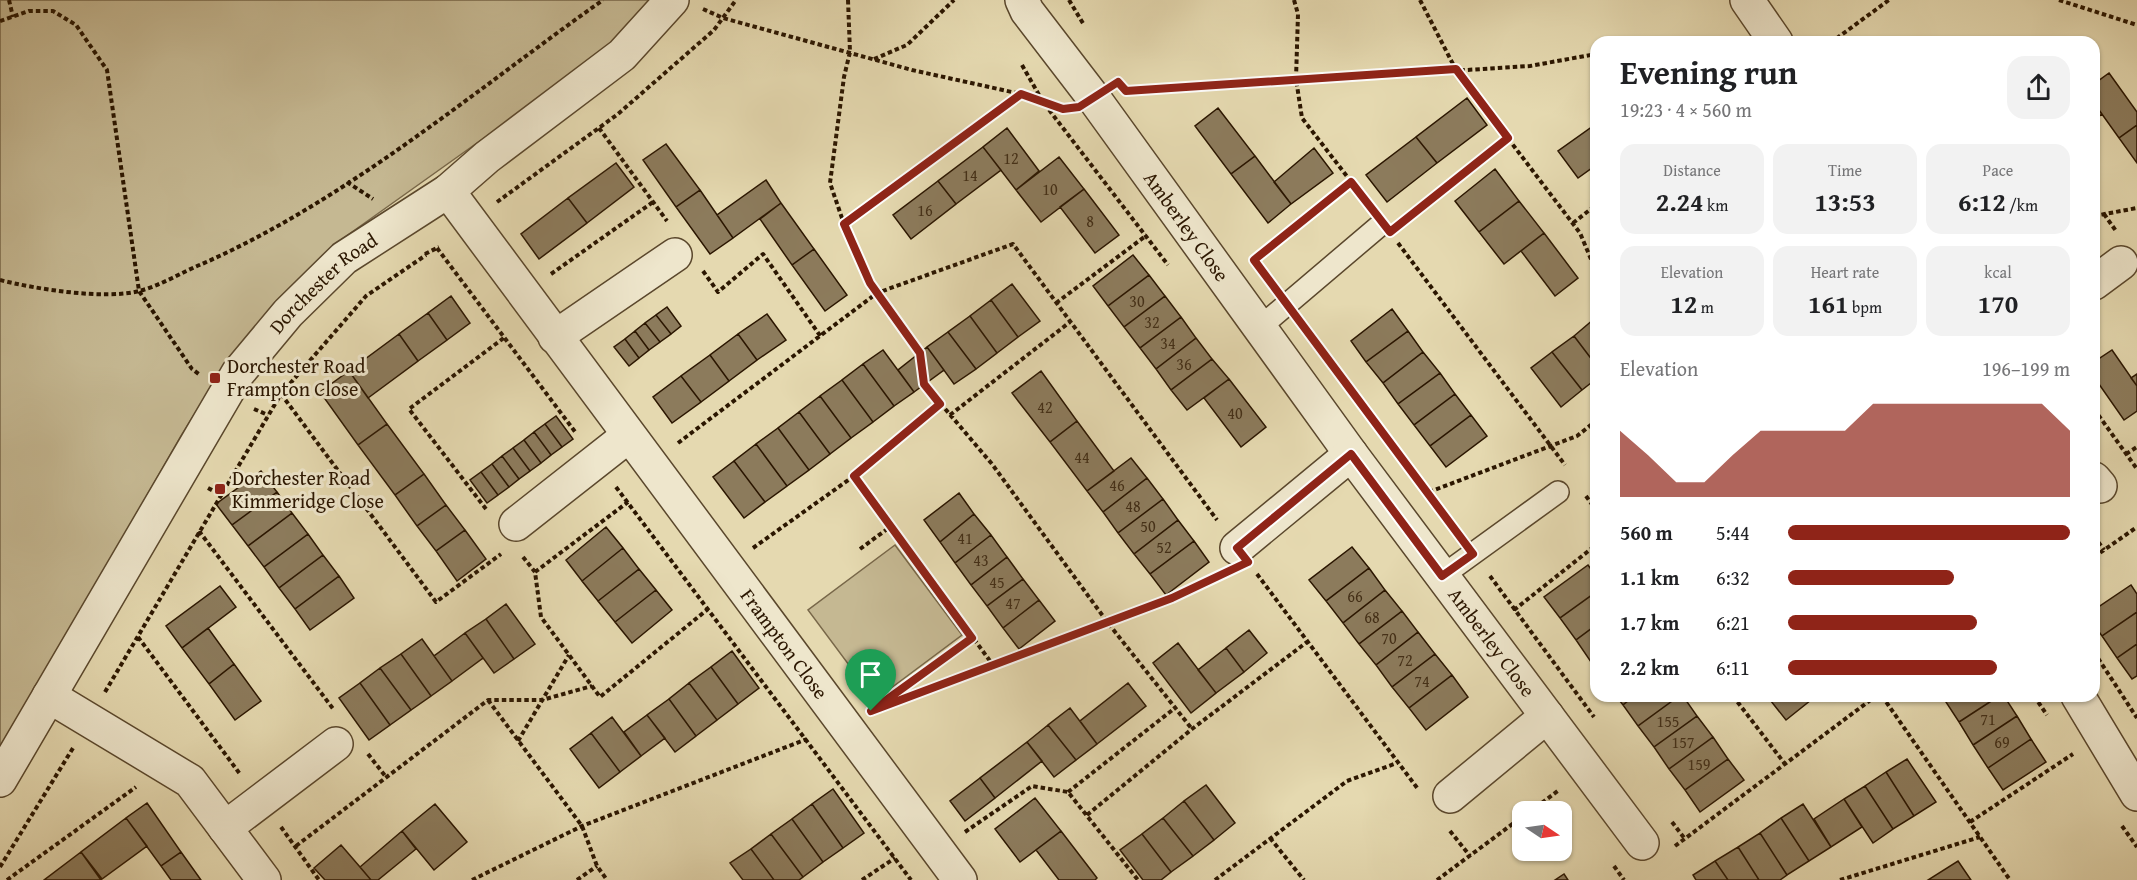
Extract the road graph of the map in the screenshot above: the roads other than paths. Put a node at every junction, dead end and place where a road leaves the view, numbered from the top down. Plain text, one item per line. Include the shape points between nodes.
1 (1022, 0) edge
2 (1747, 0) edge
3 (684, 2) edge
4 (1772, 36) edge
5 (448, 190) junction
6 (1389, 226) road end
7 (675, 255) dead end
8 (2121, 263) dead end
9 (2100, 279) edge
10 (1259, 328) junction
11 (555, 337) junction
12 (628, 436) junction
13 (1351, 454) junction
14 (1558, 492) dead end
15 (511, 538) road end
16 (1242, 555) road end
17 (1442, 576) junction
18 (49, 696) junction
19 (2082, 702) edge
20 (1547, 716) junction
21 (350, 747) road end
22 (0, 780) edge
23 (1435, 794) road end
24 (2137, 794) edge
25 (225, 828) junction
26 (1654, 848) road end
27 (264, 880) edge
28 (960, 880) edge

1 - 10 street, Amberley Close
2 - 4 street
3 - 5 street, Dorchester Road
5 - 11 street, Frampton Close
5 - 18 street, Dorchester Road via 344,258 288,312 238,373
6 - 10 lane
7 - 11 street
8 - 9 street
10 - 13 street, Amberley Close
11 - 12 street, Frampton Close
12 - 15 street
12 - 28 street, Frampton Close
13 - 16 street
13 - 17 street, Amberley Close
14 - 17 lane
17 - 20 street, Amberley Close
18 - 22 street, Dorchester Road
18 - 25 street via 190,782
19 - 24 street
20 - 23 street, Amberley Close
20 - 26 street, Amberley Close
21 - 25 street via 260,801
25 - 27 street

